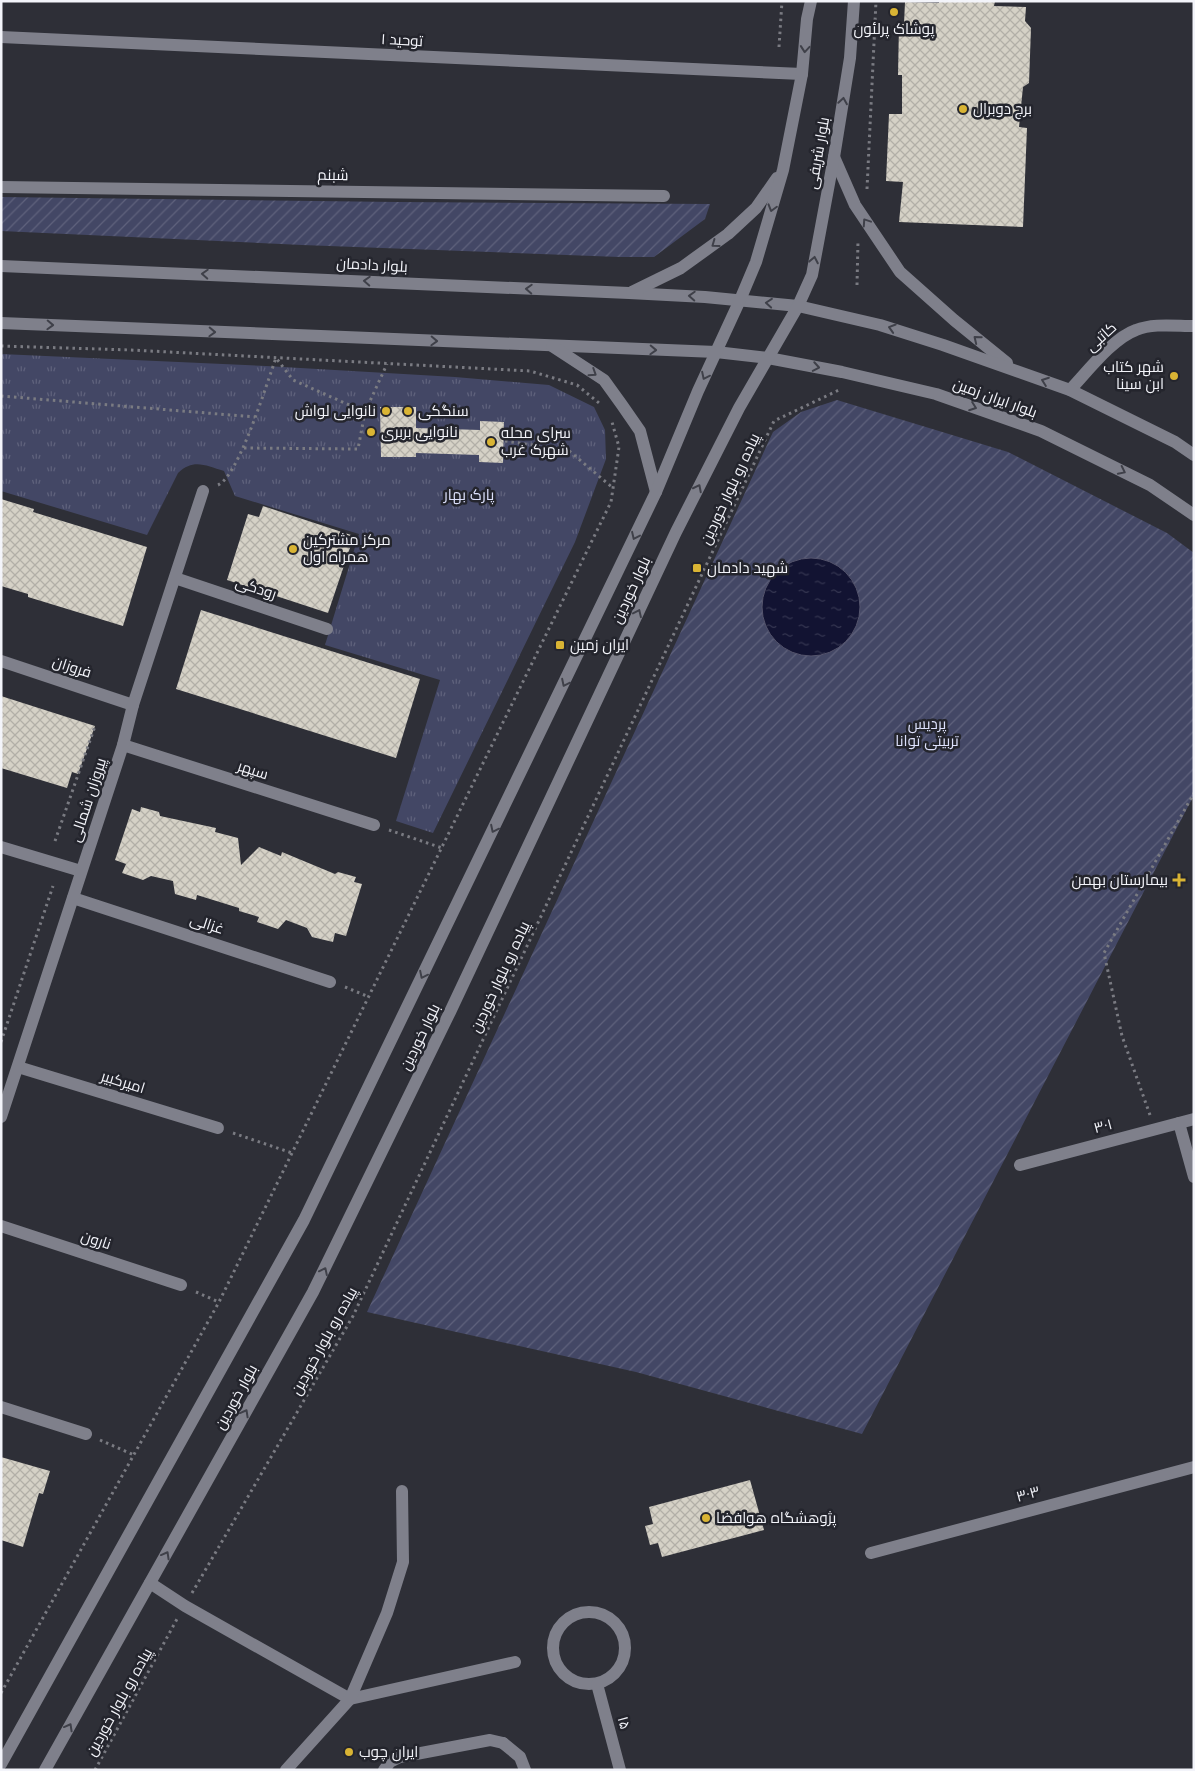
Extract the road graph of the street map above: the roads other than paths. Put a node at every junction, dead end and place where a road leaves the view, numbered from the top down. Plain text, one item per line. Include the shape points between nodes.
1 (811, 1) edge
2 (854, 1) edge
3 (1, 37) edge
4 (802, 74) junction
5 (834, 157) junction
6 (783, 170) junction
7 (1, 188) edge
8 (664, 196) dead end
9 (1, 266) edge
10 (630, 293) junction
11 (740, 300) junction
12 (798, 306) junction
13 (1, 323) edge
14 (1194, 326) edge
15 (552, 346) junction
16 (716, 352) junction
17 (768, 358) junction
18 (1015, 370) junction
19 (1070, 390) junction
20 (1194, 455) edge
21 (203, 491) road end
22 (656, 492) junction
23 (1194, 515) edge
24 (175, 578) junction
25 (327, 629) dead end
26 (1, 661) edge
27 (133, 705) junction
28 (123, 745) junction
29 (374, 825) road end
30 (1, 847) edge
31 (81, 871) junction
32 (72, 898) junction
33 (330, 982) road end
34 (18, 1067) junction
35 (1, 1117) edge
36 (1194, 1119) edge
37 (1179, 1123) junction
38 (218, 1128) road end
39 (1020, 1165) dead end
40 (1194, 1177) edge
41 (1, 1226) edge
42 (181, 1285) road end
43 (1, 1407) edge
44 (86, 1434) road end
45 (1194, 1467) edge
46 (402, 1491) dead end
47 (871, 1553) dead end
48 (150, 1583) junction
49 (515, 1662) dead end
50 (597, 1684) junction
51 (350, 1699) junction
52 (1, 1764) edge
53 (45, 1770) edge
54 (286, 1770) edge
55 (384, 1770) edge
56 (525, 1770) edge
57 (620, 1770) edge

1 -> 4 main road, بلوار شریفی
5 -> 2 main road, بلوار شریفی via 850,58
3 - 4 main road, توحید ۱
4 - 6 main road, بلوار شریفی
12 -> 5 main road, بلوار شریفی via 812,274
18 -> 5 main road via 900,272 855,206
6 -> 10 main road via 756,208 728,234 681,268
6 -> 11 main road, بلوار شریفی via 756,262
7 - 8 main road, شبنم
10 -> 9 main road, بلوار دادمان
11 -> 10 main road, بلوار دادمان
12 -> 11 main road, بلوار دادمان
11 - 16 main road, بلوار خوردین
12 - 17 main road, بلوار خوردین
18 -> 12 main road via 880,325
13 -> 15 main road
14 - 19 main road, کاتبی via 1137,329 1121,337
15 -> 16 main road
15 -> 22 main road via 604,380 622,404 640,431
16 - 17 main road, بلوار ایران زمین
16 -> 22 main road, بلوار خوردین
17 -> 23 main road, بلوار ایران زمین via 936,394 1041,431 1150,484
48 -> 17 main road, بلوار خوردین via 313,1292 455,1003 676,532 736,413
19 -> 18 main road
19 - 20 main road via 1176,442
21 - 24 main road, پیروزان شمالی
22 -> 52 main road, بلوار خوردین via 304,1220
24 - 25 main road, رودکی
24 - 27 main road, پیروزان شمالی
26 - 27 main road, فروزان
27 - 28 main road, پیروزان شمالی
28 - 29 main road, سپهر
28 - 31 main road, پیروزان شمالی
30 - 31 main road
31 - 32 main road, پیروزان شمالی
32 - 33 main road, غزالی
32 - 34 main road, پیروزان شمالی
34 - 35 main road, پیروزان شمالی
34 - 38 main road, امیرکبیر
36 - 37 main road, ۳۰۱
37 - 39 main road, ۳۰۱
37 - 40 main road
41 - 42 main road, نارون
43 - 44 main road
45 - 47 main road, ۳۰۳
46 - 51 main road via 403,1562 387,1613
48 - 51 main road
53 -> 48 main road, بلوار خوردین
49 - 51 main road
50 - 50 main road via 608,1680 623,1663 625,1640 617,1625 603,1614 580,1612 560,1626 552,1650 562,1673 572,1681
50 - 57 main road, ۱۵
51 - 54 main road
55 - 56 main road via 400,1757 490,1740 503,1743 520,1757

